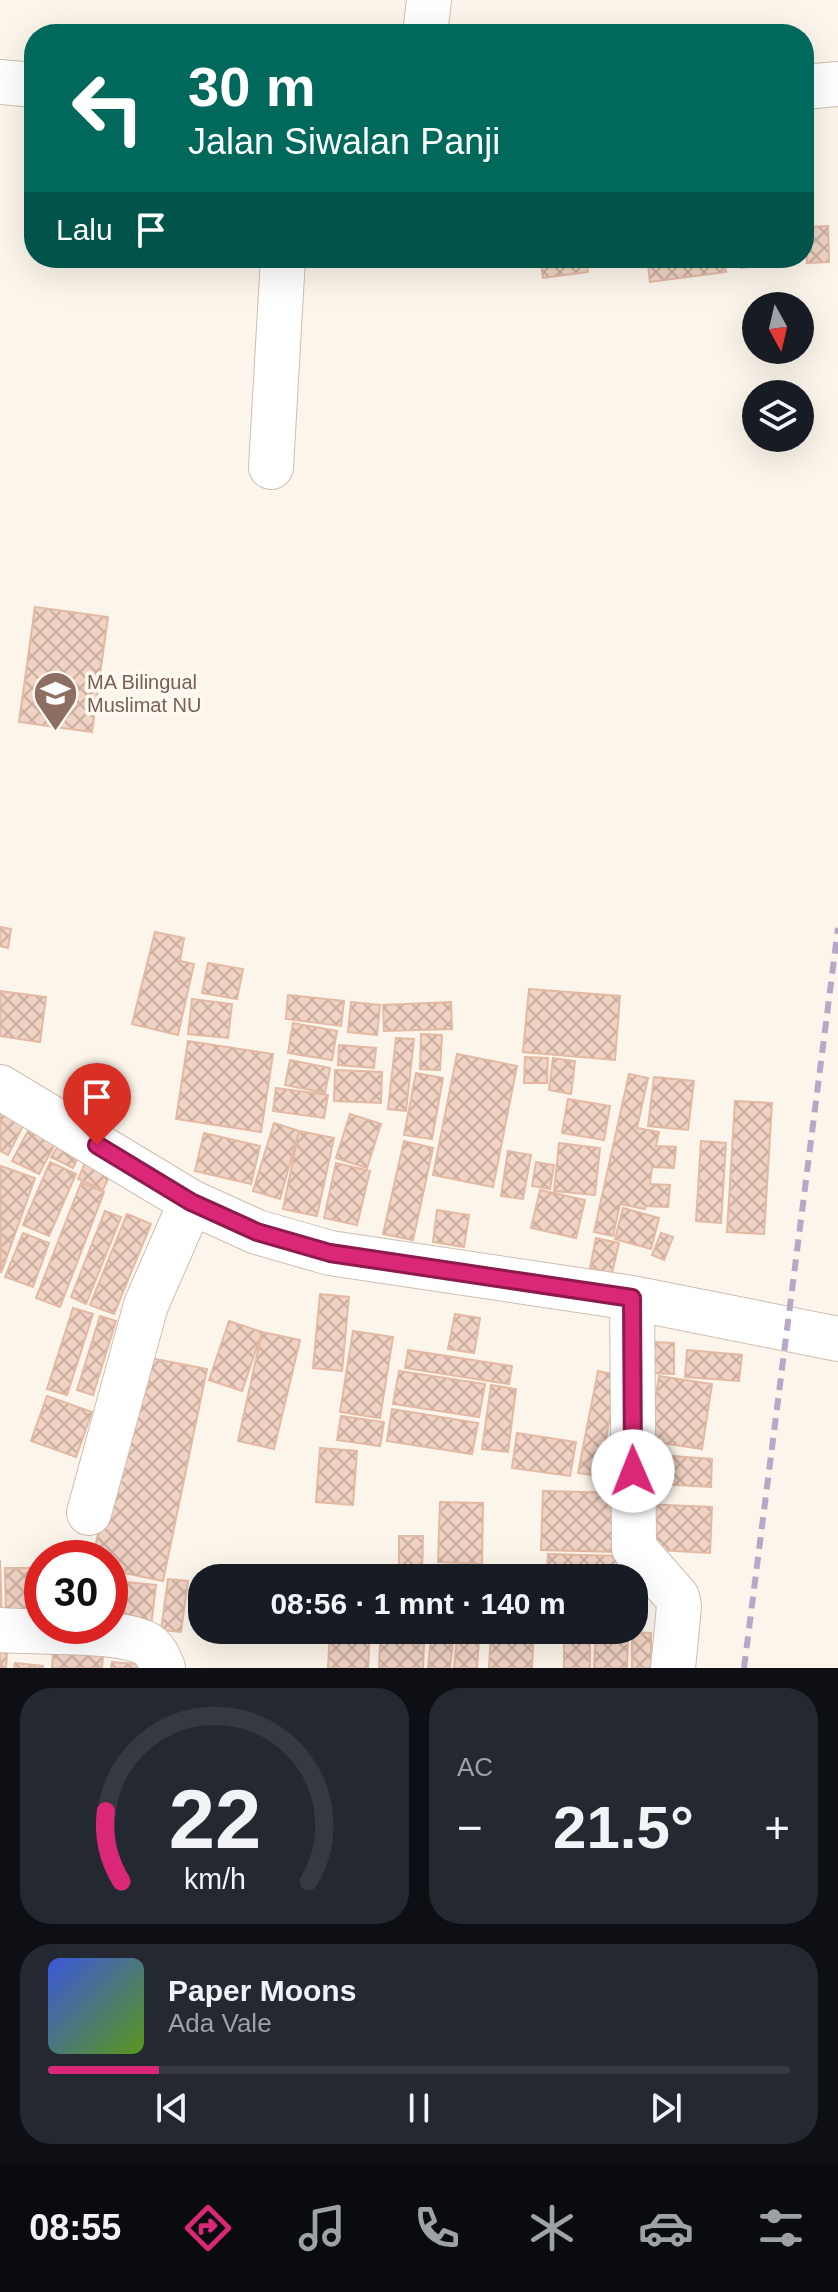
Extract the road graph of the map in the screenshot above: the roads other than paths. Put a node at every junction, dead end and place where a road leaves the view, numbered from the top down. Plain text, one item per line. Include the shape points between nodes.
1 (429, 0) edge
2 (426, 24) edge
3 (0, 82) edge
4 (24, 84) edge
5 (838, 84) edge
6 (814, 86) edge
7 (282, 268) edge
8 (271, 467) dead end
9 (0, 1087) edge
10 (191, 1202) junction
11 (632, 1298) junction
12 (838, 1339) edge
13 (89, 1513) dead end
14 (0, 1630) edge
15 (163, 1668) edge
16 (673, 1668) edge

1 - 2 street
3 - 4 street
5 - 6 street
7 - 8 street
9 - 10 street
10 - 11 street via 257,1232 330,1253
10 - 13 street via 146,1305
11 - 12 street
11 - 16 street via 634,1548 677,1597
14 - 15 street via 124,1638 147,1644

